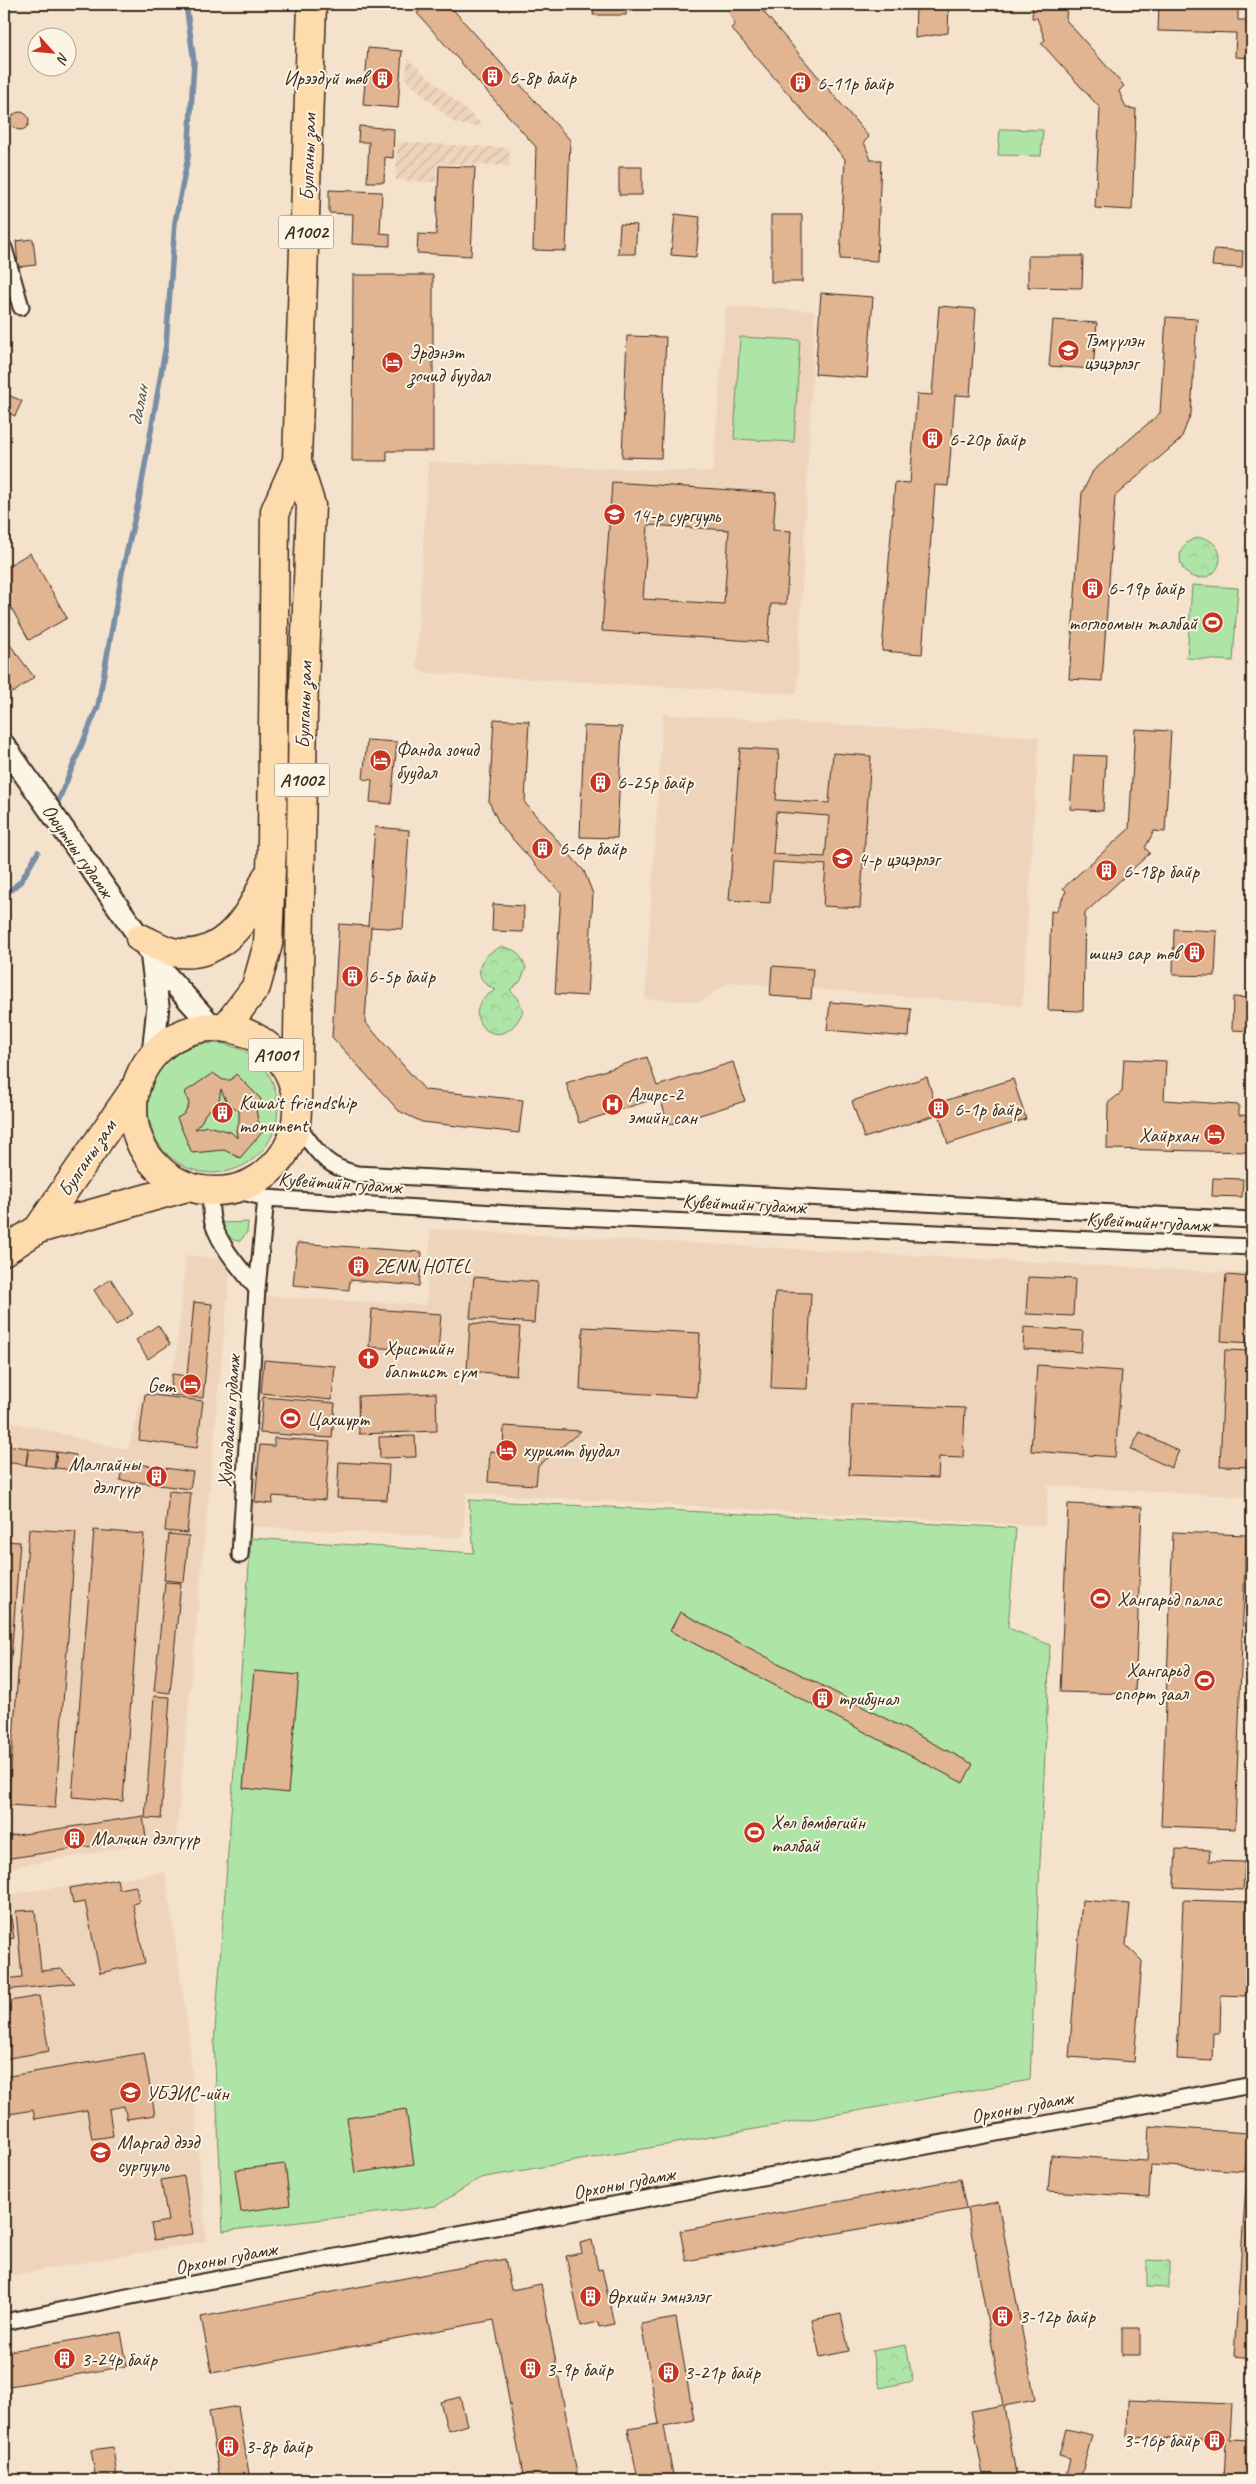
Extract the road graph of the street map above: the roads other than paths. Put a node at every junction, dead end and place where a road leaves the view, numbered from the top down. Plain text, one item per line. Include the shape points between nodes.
1 (312, 4) edge
2 (4, 248) edge
3 (21, 307) dead end
4 (296, 461) junction
5 (4, 744) edge
6 (271, 868) junction
7 (146, 948) junction
8 (219, 1027) junction
9 (153, 1054) junction
10 (136, 1087) junction
11 (296, 1112) junction
12 (211, 1190) junction
13 (266, 1198) junction
14 (1252, 1220) edge
15 (38, 1229) junction
16 (1252, 1247) edge
17 (4, 1251) edge
18 (257, 1289) junction
19 (240, 1555) dead end
20 (1252, 2085) edge
21 (4, 2322) edge

1 - 4 highway, Булганы зам / A1002
2 - 3 street
4 - 6 highway, Булганы зам / A1002 via 275,511
4 - 11 highway, Булганы зам / A1002 via 310,505
5 - 7 street, Оюутны гудамж
6 - 7 highway via 238,928 213,948 192,953
6 - 8 highway, Булганы зам / A1002 via 264,965 256,987
7 - 8 street, Оюутны гудамж
7 - 9 street via 158,1006
8 - 9 highway, A1001 via 191,1030 170,1040
8 - 11 highway, A1001 via 246,1033 266,1044 281,1060 292,1079
9 - 10 highway, A1001
10 - 12 highway, A1001 via 132,1107 134,1128 141,1147 153,1164 168,1178
10 - 15 highway, Булганы зам / A1001
11 - 12 highway, A1001 via 289,1146 275,1166 257,1180
11 - 14 street, Кувейтийн гудамж via 321,1157 339,1170 357,1174
12 - 13 street, Кувейтийн гудамж
12 - 15 highway, Булганы зам / A1001
12 - 18 street via 211,1215 217,1232 235,1263
13 - 16 street, Кувейтийн гудамж via 510,1214
13 - 18 street, Худалдааны гудамж
15 - 17 highway, Булганы зам / A1001
18 - 19 street, Худалдааны гудамж
20 - 21 street, Орхоны гудамж

